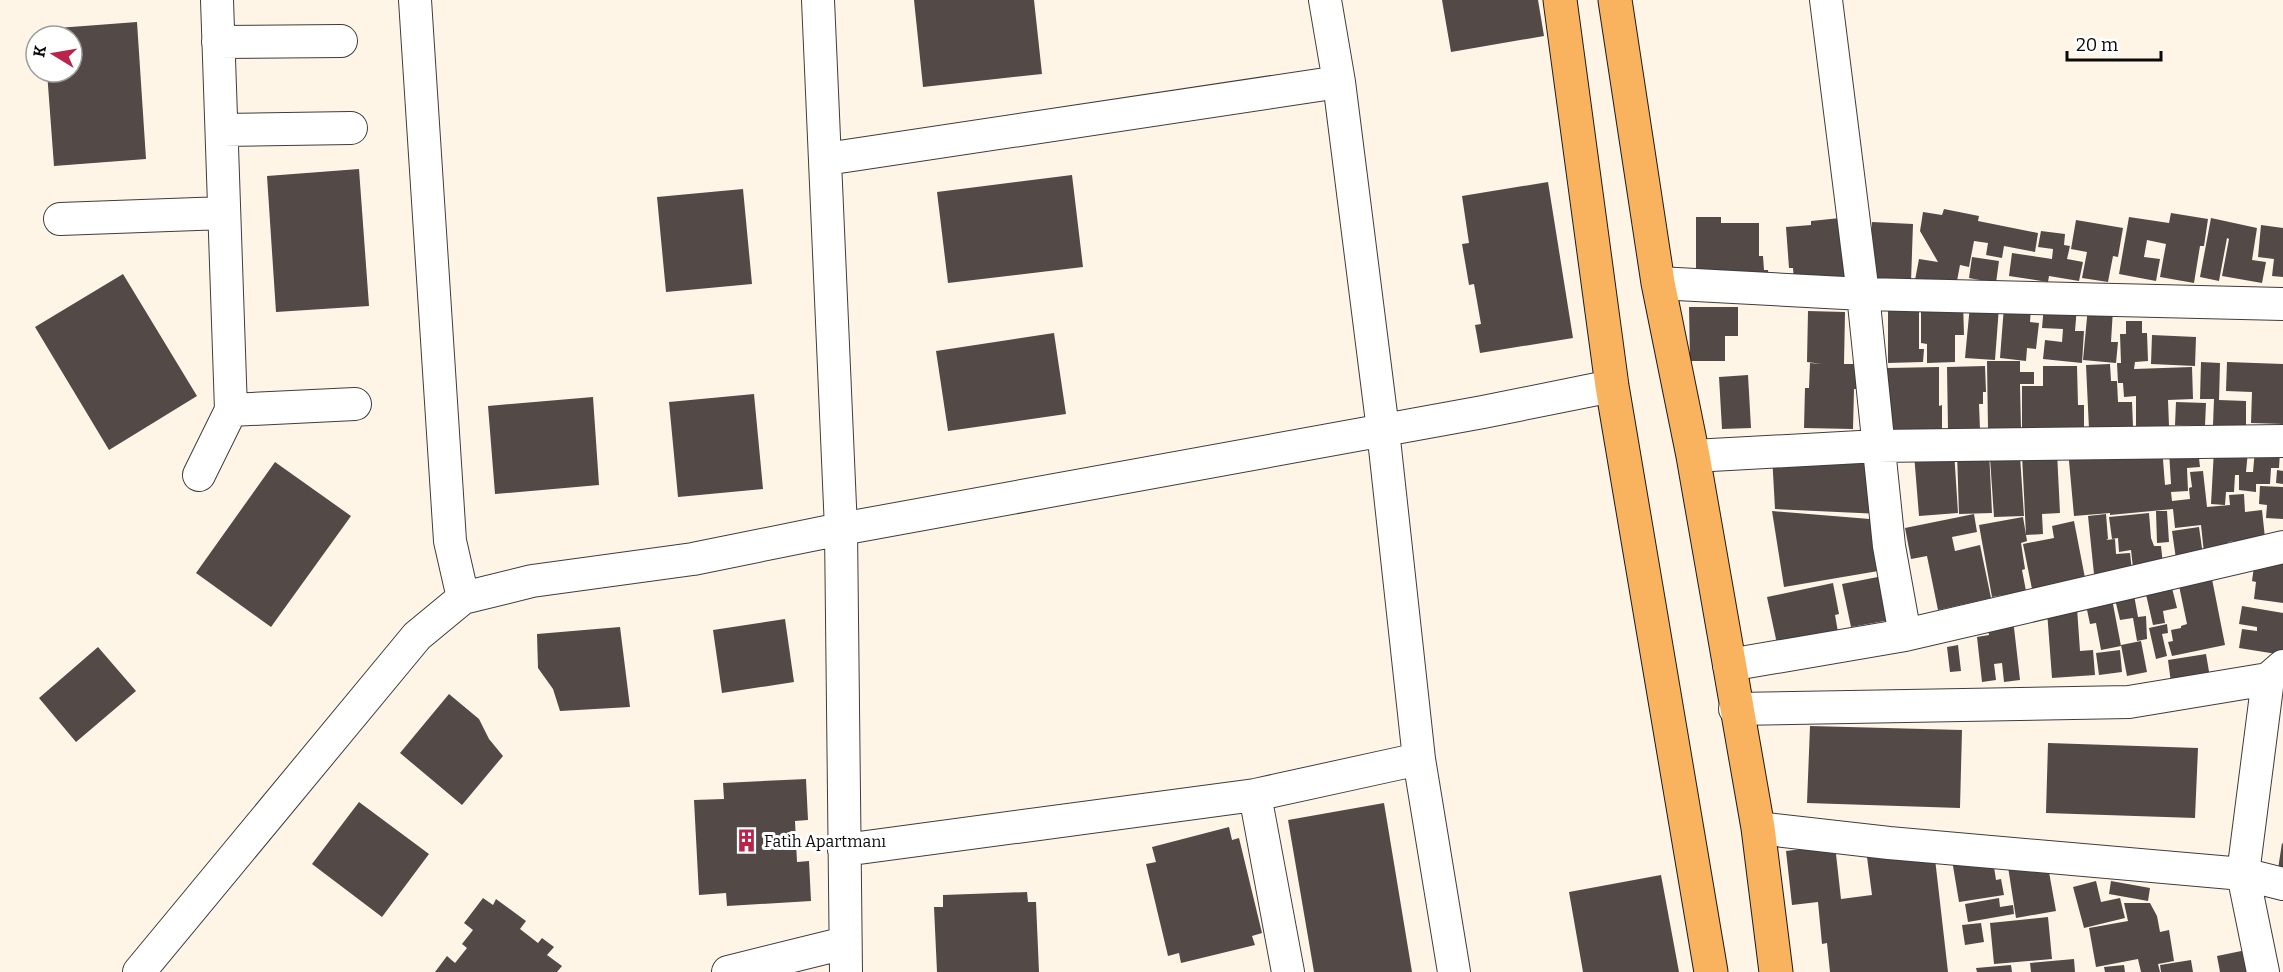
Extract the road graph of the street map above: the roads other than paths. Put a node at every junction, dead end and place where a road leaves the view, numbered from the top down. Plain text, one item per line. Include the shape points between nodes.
1 (217, 0) edge
2 (415, 0) edge
3 (818, 0) edge
4 (1325, 0) edge
5 (1560, 0) edge
6 (1615, 0) edge
7 (1826, 0) edge
8 (341, 41) dead end
9 (218, 42) junction
10 (1339, 82) junction
11 (351, 128) dead end
12 (222, 130) junction
13 (826, 159) junction
14 (224, 213) junction
15 (60, 219) dead end
16 (1658, 283) junction
17 (1863, 294) junction
18 (2283, 304) edge
19 (1612, 386) junction
20 (355, 404) dead end
21 (231, 410) junction
22 (1383, 429) junction
23 (2283, 441) edge
24 (1878, 447) junction
25 (1693, 456) junction
26 (199, 475) dead end
27 (841, 529) junction
28 (2283, 547) edge
29 (463, 598) junction
30 (1905, 635) junction
31 (1729, 665) junction
32 (2275, 673) edge
33 (1735, 709) junction
34 (1419, 759) junction
35 (1255, 795) junction
36 (1758, 828) junction
37 (844, 850) junction
38 (2243, 874) junction
39 (2283, 884) edge
40 (845, 958) edge
41 (139, 972) edge
42 (728, 972) edge
43 (1288, 972) edge
44 (1454, 972) edge
45 (1711, 972) edge
46 (1776, 972) edge
47 (2263, 972) edge

1 - 9 street
2 - 29 street via 450,541
3 - 13 street
4 - 10 street
5 - 19 main road
6 - 16 main road
7 - 17 street
8 - 9 street
9 - 12 street
10 - 13 street
10 - 22 street
11 - 12 street
12 - 14 street
13 - 27 street
14 - 15 street
14 - 21 street
16 - 17 street
16 - 25 main road
17 - 18 street
17 - 24 street
19 - 22 street
19 - 45 main road
20 - 21 street
21 - 26 street
22 - 27 street
22 - 34 street
23 - 24 street
24 - 25 street
24 - 30 street via 1889,546
25 - 31 main road
27 - 29 street via 693,559 531,581
27 - 37 street
28 - 30 street
29 - 41 street via 417,636
30 - 31 street
31 - 33 main road
32 - 33 street via 2128,702
32 - 38 street
33 - 36 main road
34 - 35 street
34 - 44 street
35 - 37 street
35 - 43 street
36 - 38 street
36 - 46 main road
37 - 40 street
38 - 39 street
38 - 47 street
40 - 42 street

